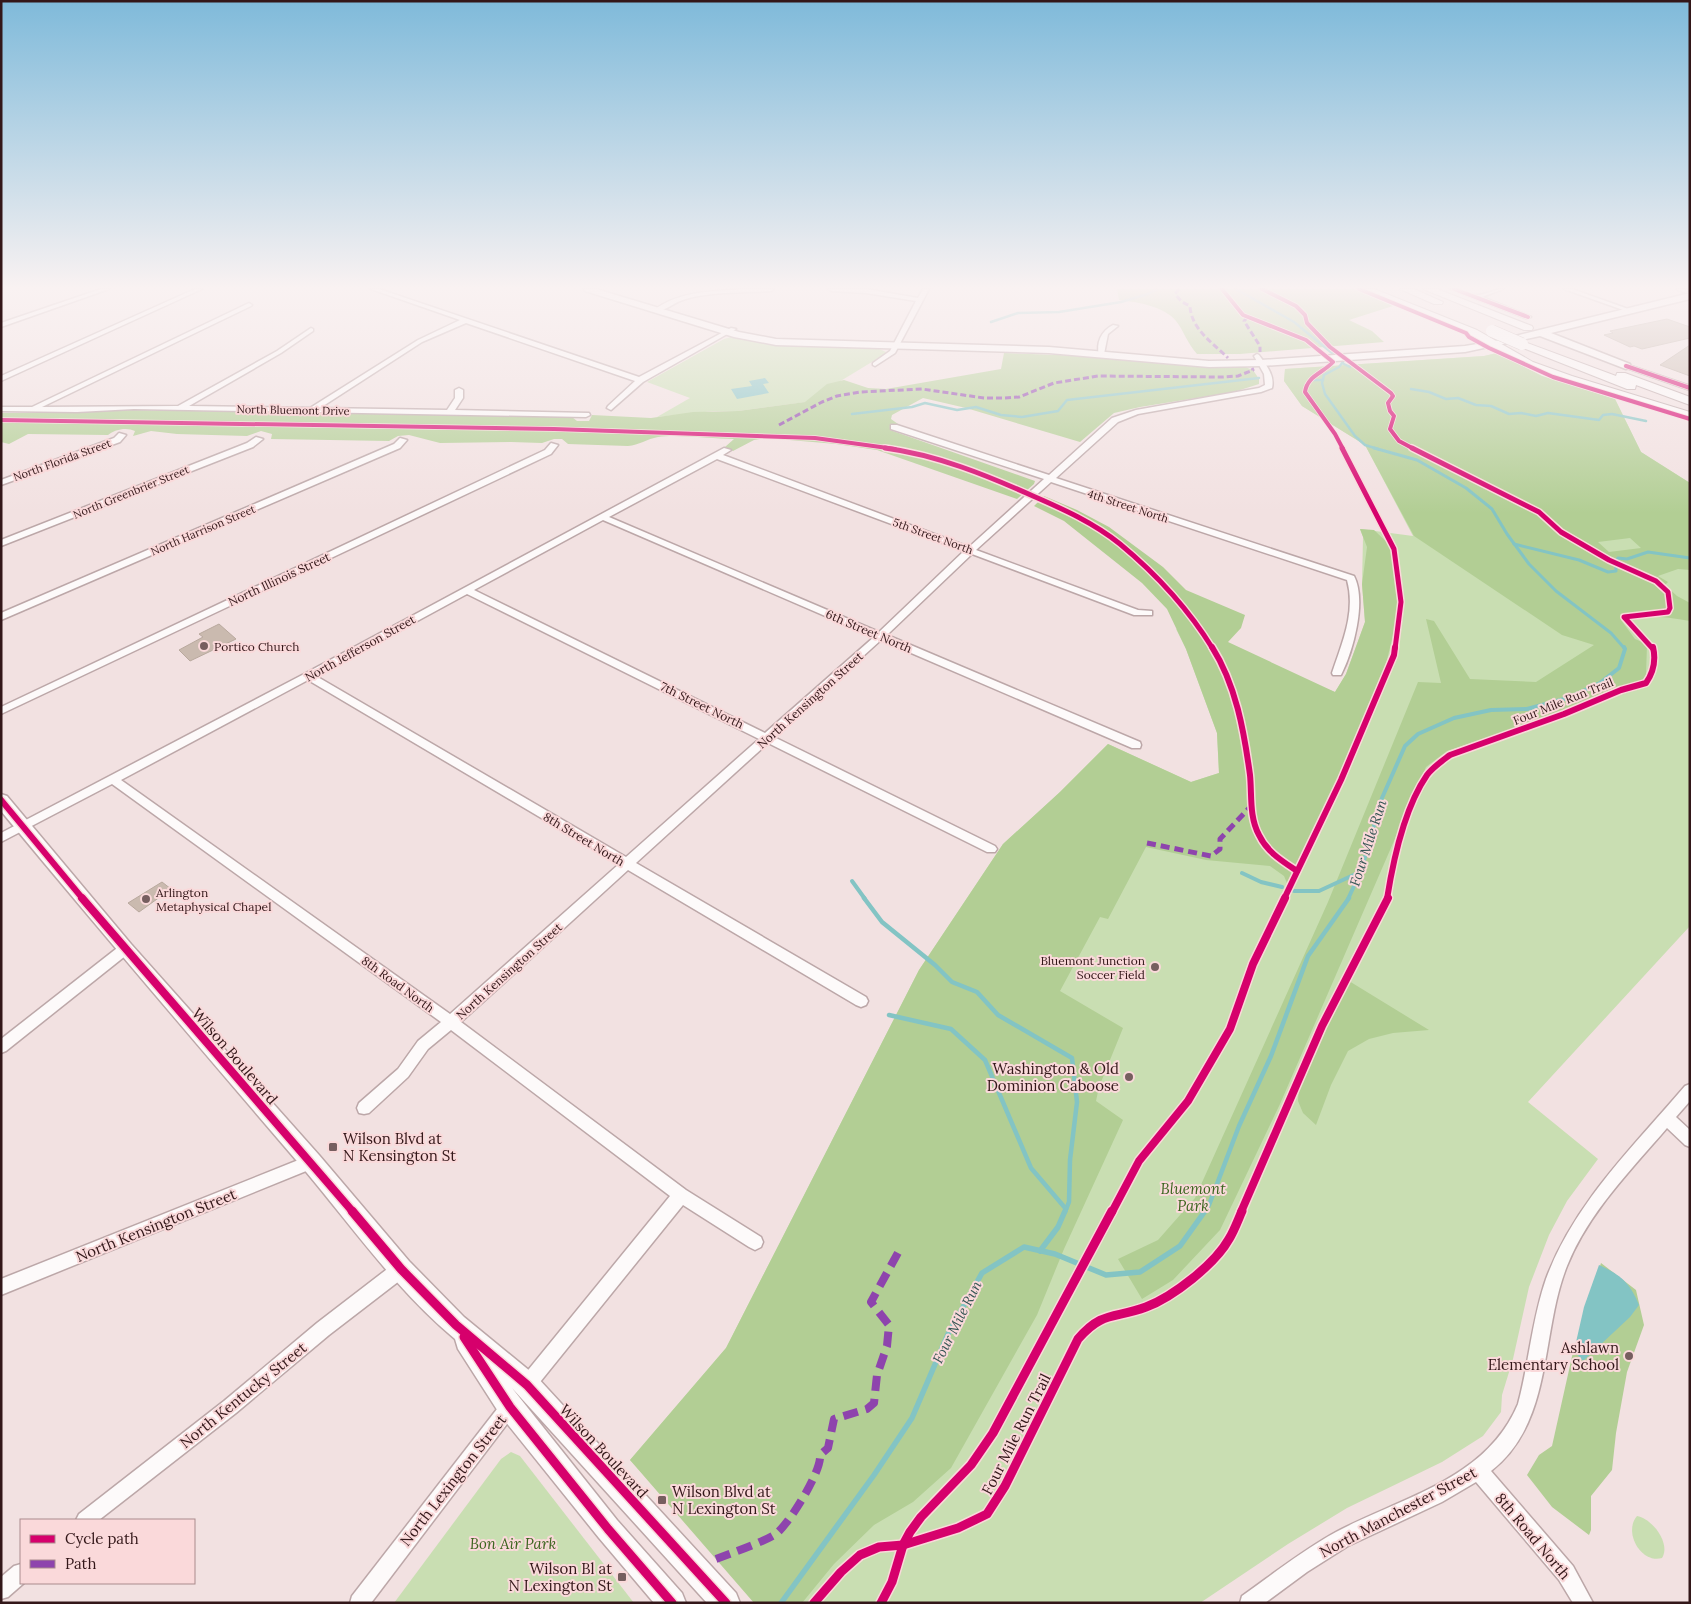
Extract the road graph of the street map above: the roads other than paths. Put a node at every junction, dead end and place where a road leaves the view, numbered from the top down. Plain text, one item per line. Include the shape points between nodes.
1 (36, 364) edge
2 (129, 364) edge
3 (258, 364) edge
4 (384, 364) edge
5 (593, 364) edge
6 (669, 364) edge
7 (1262, 364) edge
8 (1529, 364) edge
9 (1588, 364) edge
10 (1596, 364) edge
11 (1619, 364) edge
12 (1626, 366) junction
13 (1, 380) edge
14 (640, 380) junction
15 (1690, 388) edge
16 (459, 390) dead end
17 (1690, 394) edge
18 (1690, 401) edge
19 (180, 408) junction
20 (611, 408) dead end
21 (1, 409) edge
22 (32, 410) junction
23 (312, 410) junction
24 (1690, 410) edge
25 (450, 412) junction
26 (586, 415) dead end
27 (1690, 416) edge
28 (894, 427) dead end
29 (122, 435) dead end
30 (259, 438) dead end
31 (403, 440) dead end
32 (554, 445) dead end
33 (727, 450) dead end
34 (717, 456) junction
35 (1049, 480) junction
36 (1, 482) edge
37 (602, 517) junction
38 (1, 543) edge
39 (971, 550) junction
40 (466, 590) junction
41 (1149, 613) dead end
42 (1, 616) edge
43 (880, 636) junction
44 (1337, 673) dead end
45 (308, 676) junction
46 (1, 711) edge
47 (767, 737) junction
48 (1136, 745) dead end
49 (112, 779) junction
50 (1, 800) edge
51 (24, 826) junction
52 (1, 838) edge
53 (991, 849) dead end
54 (628, 865) junction
55 (125, 949) junction
56 (861, 1001) dead end
57 (451, 1022) junction
58 (1, 1047) edge
59 (1690, 1090) edge
60 (364, 1108) dead end
61 (1667, 1118) junction
62 (1690, 1140) edge
63 (310, 1162) junction
64 (681, 1195) junction
65 (755, 1242) dead end
66 (401, 1269) junction
67 (1, 1288) edge
68 (456, 1325) junction
69 (527, 1385) junction
70 (510, 1407) junction
71 (1479, 1471) junction
72 (86, 1519) edge
73 (20, 1574) edge
74 (1, 1590) edge
75 (726, 1602) edge
76 (359, 1603) edge
77 (672, 1603) edge
78 (1248, 1603) edge
79 (1584, 1603) edge

1 - 13 street
2 - 22 street
3 - 19 street
4 - 23 street
5 - 14 street
6 - 14 street
7 - 35 street, North Kensington Street via 1268,374 1269,386 1254,392 1124,416
8 - 27 highway
9 - 24 highway
10 - 18 highway
11 - 12 main road
12 - 15 street
12 - 17 highway
14 - 20 street
16 - 25 street via 459,398
19 - 22 street, North Bluemont Drive
19 - 23 street, North Bluemont Drive
21 - 22 street, North Bluemont Drive
23 - 25 street, North Bluemont Drive
25 - 26 street, North Bluemont Drive
28 - 35 street, 4th Street North
29 - 36 street, North Florida Street
30 - 38 street, North Greenbrier Street via 250,445
31 - 42 street, North Harrison Street via 396,446
32 - 46 street, North Illinois Street via 548,452
33 - 34 street, North Jefferson Street
34 - 37 street, North Jefferson Street
34 - 39 street, 5th Street North
35 - 39 street, North Kensington Street
35 - 44 street, 4th Street North via 1351,578 1356,590 1354,618
37 - 40 street, North Jefferson Street
37 - 43 street, 6th Street North
39 - 41 street, 5th Street North via 1137,613
39 - 43 street, North Kensington Street
40 - 45 street, North Jefferson Street
40 - 47 street, 7th Street North
43 - 47 street, North Kensington Street
43 - 48 street, 6th Street North
45 - 49 street, North Jefferson Street
45 - 54 street, 8th Street North
47 - 53 street, 7th Street North
47 - 54 street, North Kensington Street
49 - 51 street, North Jefferson Street
49 - 57 street, 8th Road North
50 - 51 main road, Wilson Boulevard
51 - 52 street, North Jefferson Street
51 - 55 main road, Wilson Boulevard
54 - 56 street, 8th Street North
54 - 57 street, North Kensington Street
55 - 58 street
55 - 63 main road, Wilson Boulevard
57 - 60 street, North Kensington Street via 423,1045 403,1073
57 - 64 street, 8th Road North
59 - 61 street, North Manchester Street
61 - 62 street
61 - 71 street, North Manchester Street via 1597,1199 1562,1260 1546,1310 1522,1416 1509,1440
63 - 66 main road, Wilson Boulevard
63 - 67 street, North Kensington Street
64 - 65 street, 8th Road North
64 - 69 street, North Lexington Street
66 - 68 main road, Wilson Boulevard
66 - 72 street, North Kentucky Street
68 - 69 main road, Wilson Boulevard
68 - 70 main road, Wilson Boulevard
69 - 70 street, North Lexington Street
69 - 75 main road, Wilson Boulevard
70 - 76 street, North Lexington Street
70 - 77 main road, Wilson Boulevard
71 - 78 street, North Manchester Street via 1333,1544
71 - 79 street, 8th Road North via 1566,1573
73 - 74 street

